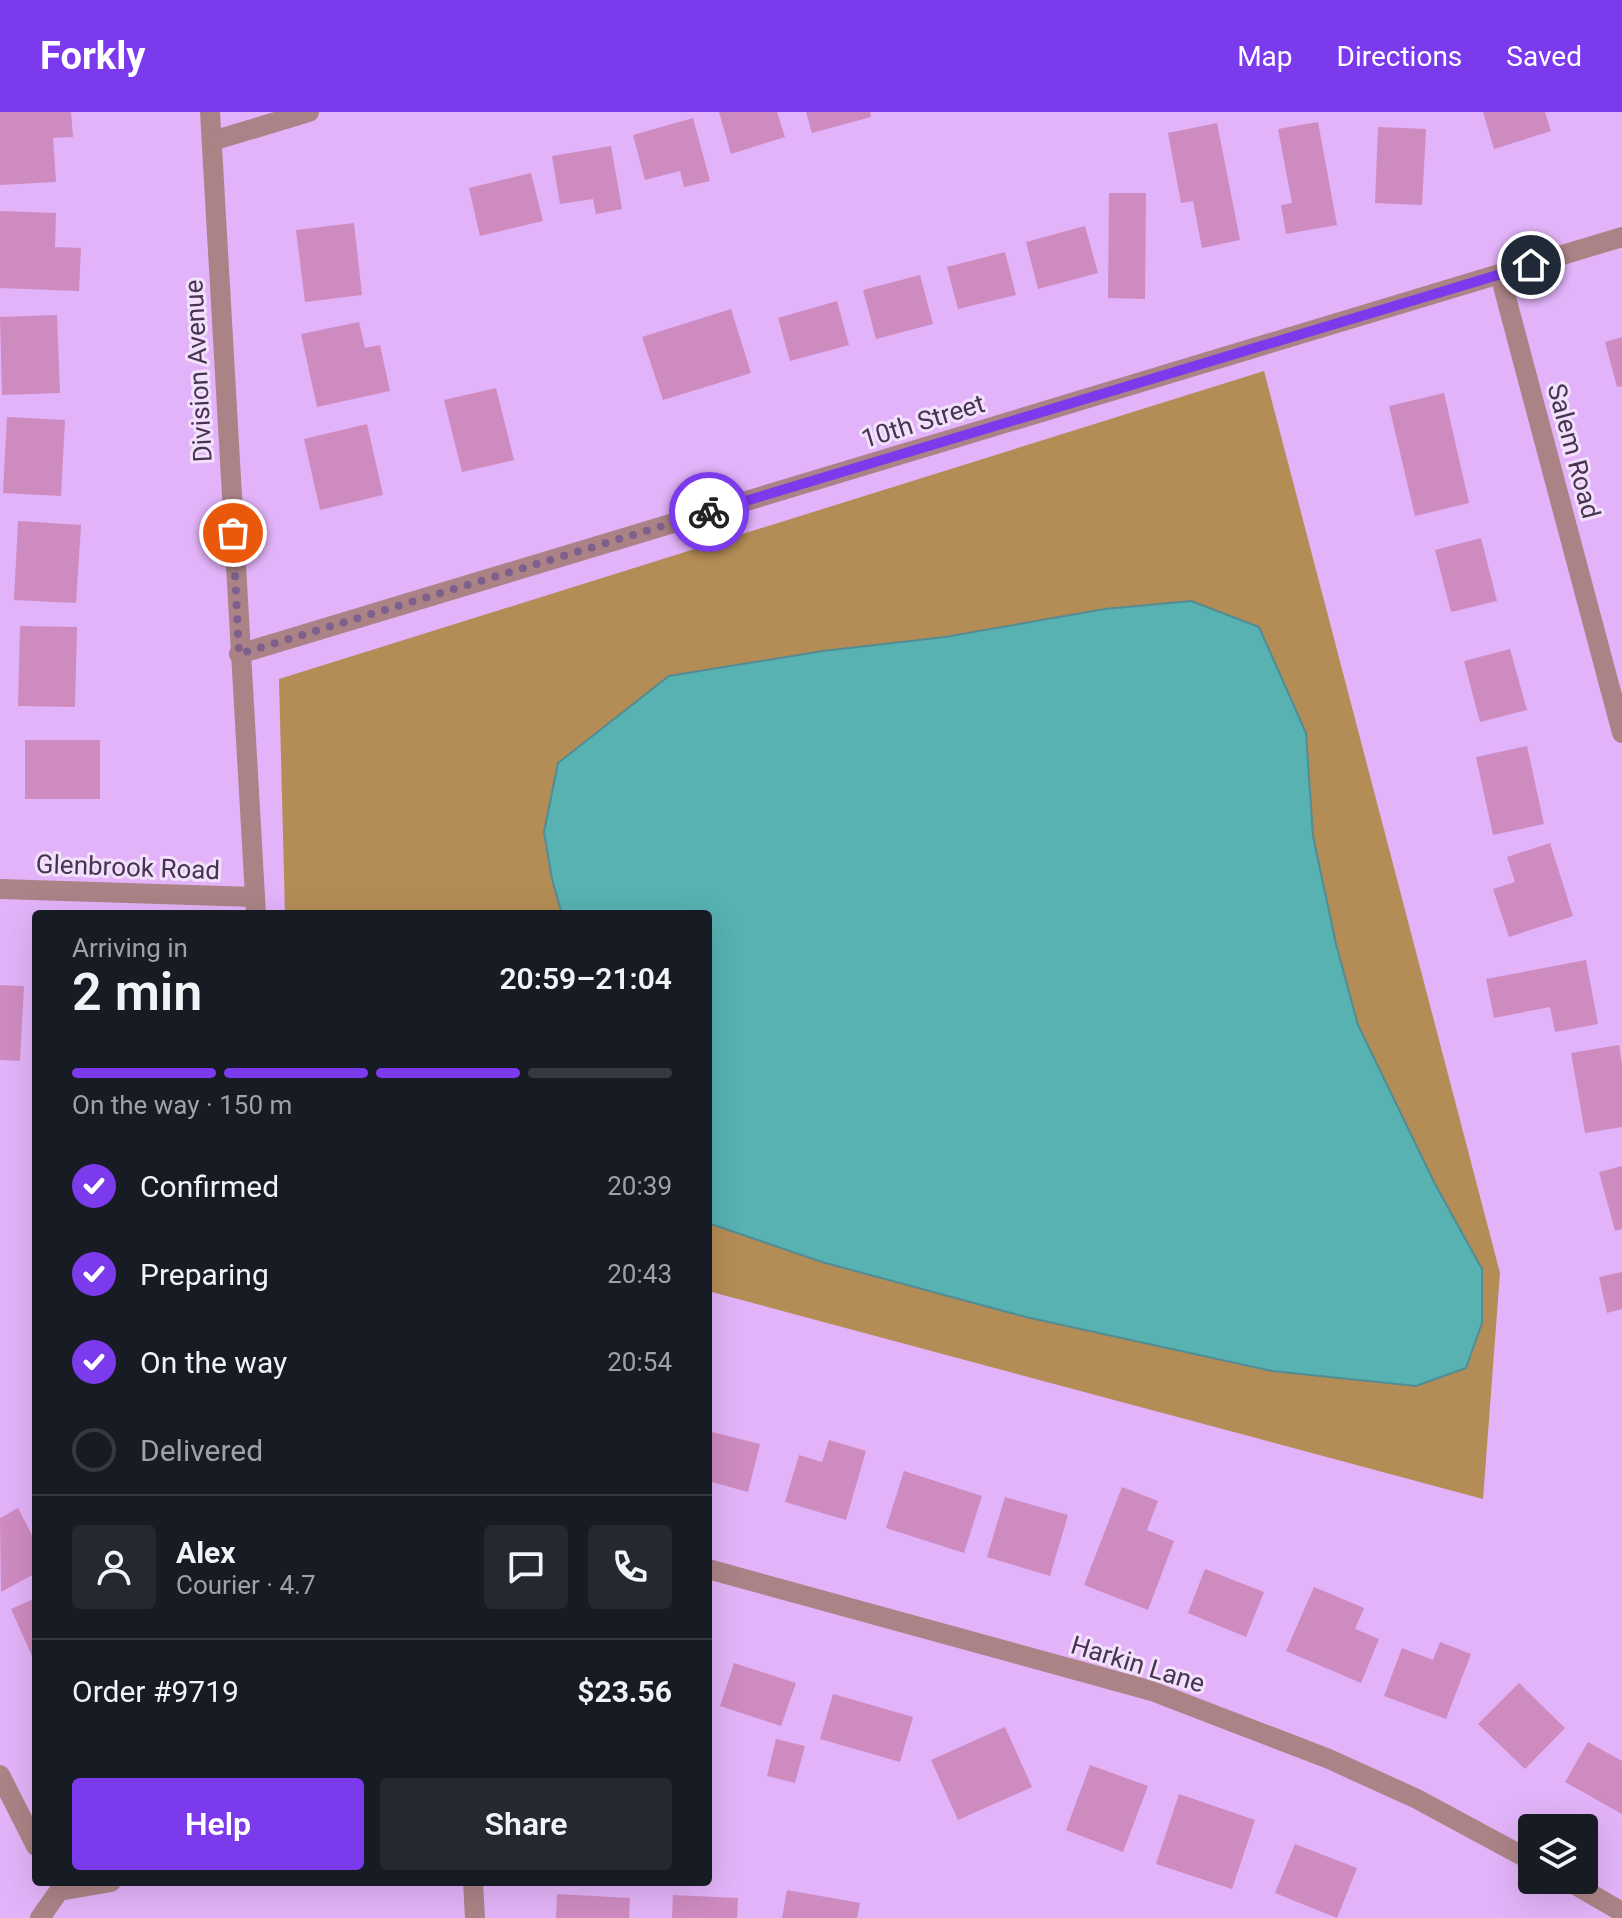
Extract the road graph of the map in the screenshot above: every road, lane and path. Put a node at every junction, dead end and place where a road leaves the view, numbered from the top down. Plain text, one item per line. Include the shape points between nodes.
1 (210, 112) edge
2 (309, 112) edge
3 (212, 141) junction
4 (1622, 237) edge
5 (1500, 275) junction
6 (239, 654) junction
7 (1622, 733) edge
8 (0, 889) edge
9 (255, 906) edge
10 (712, 1570) edge
11 (0, 1775) edge
12 (32, 1838) edge
13 (1518, 1853) edge
14 (473, 1886) edge
15 (57, 1887) edge
16 (1591, 1894) edge
17 (1622, 1912) edge
18 (40, 1918) edge
19 (475, 1918) edge

1 - 3 street, Division Avenue
2 - 3 street
3 - 6 street, Division Avenue
4 - 5 street, 10th Street
5 - 6 street, 10th Street
5 - 7 street, Salem Road
6 - 9 street, Division Avenue
8 - 9 street, Glenbrook Road
10 - 13 street, Harkin Lane via 1152,1691 1329,1759
11 - 12 street
14 - 19 street
15 - 18 street
16 - 17 street

